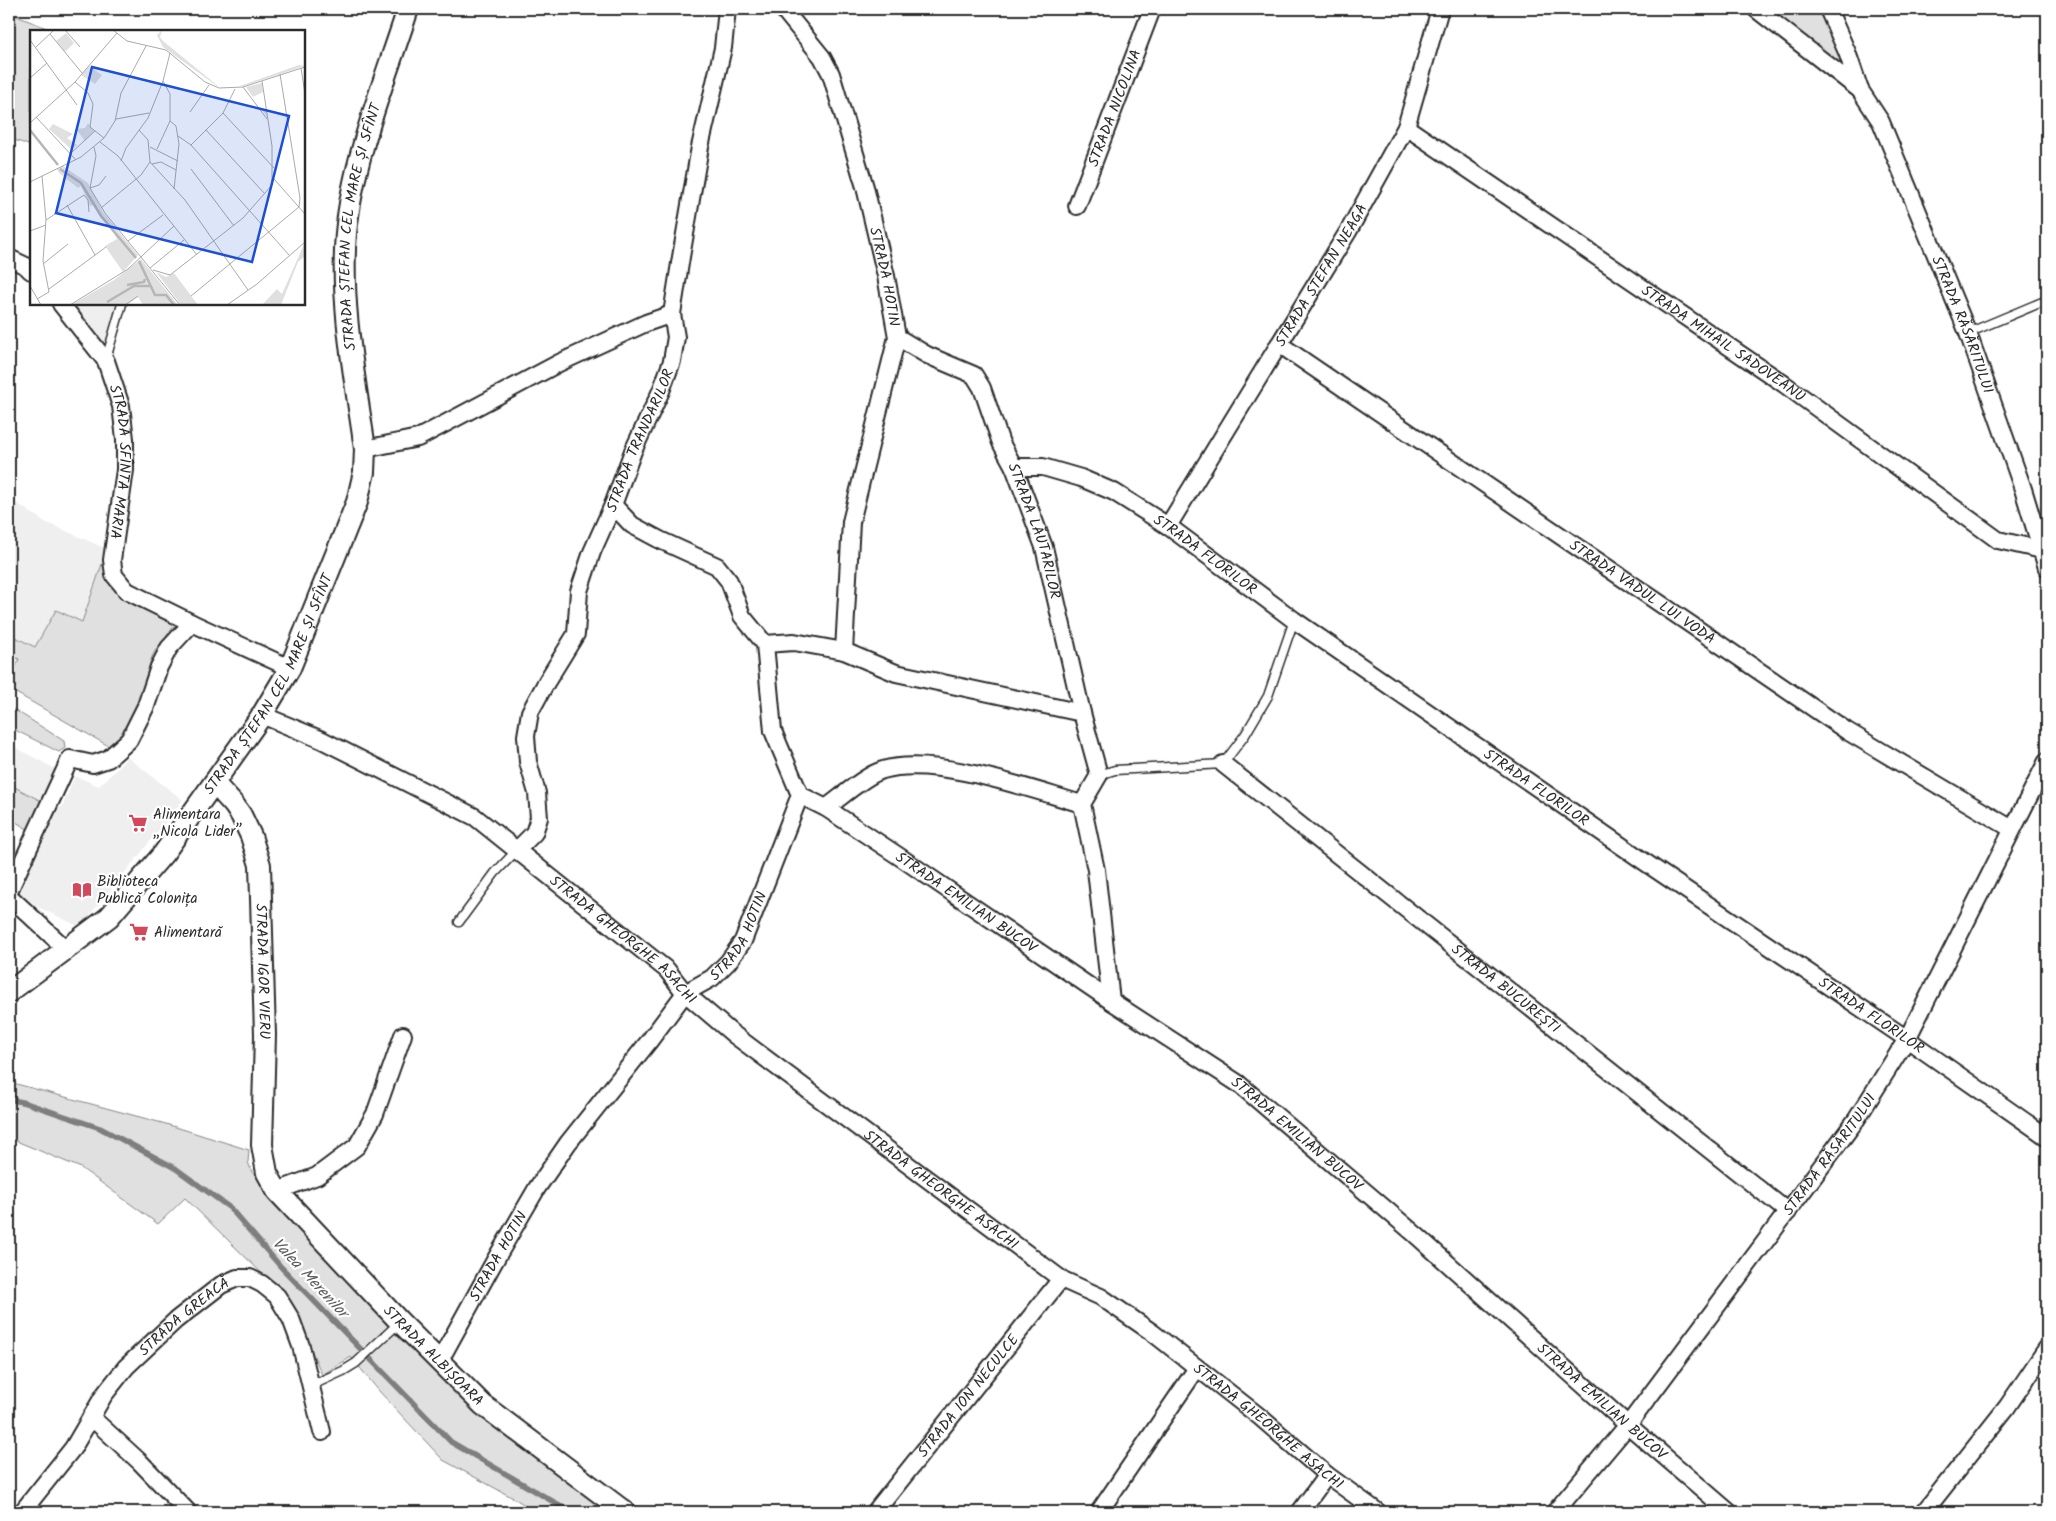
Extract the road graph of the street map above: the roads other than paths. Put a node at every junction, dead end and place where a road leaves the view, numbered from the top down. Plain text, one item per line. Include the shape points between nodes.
1 (408, 9) edge
2 (728, 9) edge
3 (783, 9) edge
4 (1152, 9) edge
5 (1440, 9) edge
6 (1756, 9) edge
7 (1828, 9) edge
8 (1860, 90) junction
9 (1406, 127) junction
10 (1077, 206) dead end
11 (9, 258) edge
12 (30, 270) edge
13 (2047, 300) edge
14 (62, 305) edge
15 (122, 305) edge
16 (672, 314) junction
17 (1968, 333) junction
18 (897, 338) junction
19 (1279, 344) junction
20 (106, 361) junction
21 (365, 449) junction
22 (1014, 467) junction
23 (613, 506) junction
24 (1168, 526) junction
25 (2042, 550) junction
26 (2047, 568) edge
27 (1294, 620) junction
28 (192, 623) junction
29 (765, 644) junction
30 (844, 651) junction
31 (290, 668) junction
32 (1082, 713) junction
33 (262, 715) junction
34 (2047, 761) edge
35 (1224, 764) junction
36 (1099, 775) junction
37 (214, 783) junction
38 (800, 795) junction
39 (1082, 804) junction
40 (826, 808) junction
41 (2012, 829) junction
42 (517, 850) junction
43 (9, 891) edge
44 (9, 896) edge
45 (459, 922) dead end
46 (66, 950) junction
47 (9, 992) edge
48 (685, 993) junction
49 (1111, 1000) junction
50 (403, 1035) dead end
51 (1907, 1039) junction
52 (2047, 1137) edge
53 (267, 1173) joint
54 (276, 1191) junction
55 (1788, 1212) junction
56 (1061, 1279) junction
57 (400, 1322) junction
58 (2047, 1348) edge
59 (439, 1362) junction
60 (1197, 1368) junction
61 (310, 1386) junction
62 (91, 1417) junction
63 (1628, 1425) junction
64 (322, 1432) dead end
65 (1327, 1475) junction
66 (22, 1512) edge
67 (188, 1512) edge
68 (625, 1512) edge
69 (874, 1512) edge
70 (1099, 1512) edge
71 (1300, 1512) edge
72 (1378, 1512) edge
73 (1556, 1512) edge
74 (1729, 1512) edge
75 (1924, 1512) edge

1 - 21 street, STRADA ȘTEFAN CEL MARE ȘI SFÎNT via 352,186 346,233 346,300
2 - 16 street, STRADA TRANDARILOR via 723,48 700,147
3 - 18 street, STRADA HOTIN via 822,57 831,74 865,187
4 - 10 street, STRADA NICOLINA
5 - 9 street, STRADA ȘTEFAN NEAGA
6 - 8 street, STRADA RĂSĂRITULUI
7 - 8 street, STRADA RĂSĂRITULUI
8 - 17 street, STRADA RĂSĂRITULUI via 1881,122
9 - 19 street, STRADA ȘTEFAN NEAGA via 1349,230
9 - 25 street, STRADA MIHAIL SADOVEANU via 1784,384 1998,540
11 - 12 street
13 - 17 lane
14 - 20 street, STRADA SFÎNTA MARIA
15 - 20 lane
16 - 21 street via 560,364 418,438
16 - 23 street, STRADA TRANDARILOR via 676,337 672,361
17 - 25 street, STRADA RĂSĂRITULUI
18 - 22 street, STRADA LĂUTARILOR via 927,356 974,375
18 - 30 street, STRADA HOTIN via 851,522
19 - 24 street, STRADA ȘTEFAN NEAGA
19 - 41 street, STRADA VADUL LUI VODĂ via 1848,731
20 - 28 street, STRADA SFÎNTA MARIA via 121,406 125,439 125,470 112,560 114,575 127,591
21 - 31 street, STRADA ȘTEFAN CEL MARE ȘI SFÎNT via 357,502
22 - 24 street, STRADA FLORILOR via 1043,467 1081,478 1114,492
22 - 32 street, STRADA LĂUTARILOR via 1044,547
23 - 29 street via 632,525 717,566 729,581 742,616
23 - 42 street, STRADA TRANDARILOR via 579,591 576,634 530,712 526,736 528,762 537,793 539,818 534,834
24 - 27 street, STRADA FLORILOR
25 - 26 street, STRADA RĂSĂRITULUI
27 - 35 lane via 1268,696
27 - 51 street, STRADA FLORILOR
28 - 31 street, STRADA SFÎNTA MARIA
28 - 43 street via 169,648 129,740 108,759 93,764 70,759
29 - 30 street via 794,642
29 - 38 street via 773,731
30 - 32 street via 896,674
31 - 33 street, STRADA ȘTEFAN CEL MARE ȘI SFÎNT
32 - 36 street, STRADA LĂUTARILOR
33 - 37 street, STRADA ȘTEFAN CEL MARE ȘI SFÎNT
33 - 42 street, STRADA GHEORGHE ASACHI via 322,740 475,816
34 - 41 street, STRADA RĂSĂRITULUI
35 - 36 lane via 1115,770
35 - 55 street, STRADA BUCUREȘTI
36 - 39 street
37 - 46 street, STRADA ȘTEFAN CEL MARE ȘI SFÎNT via 164,852 110,917
37 - 53 street, STRADA IGOR VIERU via 241,816 260,865 265,1035 262,1145
38 - 40 street, STRADA EMILIAN BUCOV
38 - 48 street, STRADA HOTIN via 742,941 712,978
39 - 40 street via 1001,781 937,767 910,765 882,770
39 - 49 street via 1096,870
40 - 49 street, STRADA EMILIAN BUCOV
41 - 51 street, STRADA RĂSĂRITULUI
42 - 45 lane via 495,873
42 - 48 street, STRADA GHEORGHE ASACHI via 667,970
44 - 46 street
46 - 47 street, STRADA ȘTEFAN CEL MARE ȘI SFÎNT
48 - 56 street, STRADA GHEORGHE ASACHI via 733,1034
48 - 59 street, STRADA HOTIN via 568,1143 538,1188
49 - 63 street, STRADA EMILIAN BUCOV via 1239,1084 1416,1235
50 - 54 street via 375,1114 357,1146 317,1176
51 - 52 street, STRADA FLORILOR
51 - 55 street, STRADA RĂSĂRITULUI via 1856,1120
53 - 54 street, STRADA ALBIȘOARA
54 - 57 street, STRADA ALBIȘOARA
55 - 63 street, STRADA RĂSĂRITULUI
56 - 60 street, STRADA GHEORGHE ASACHI via 1101,1297
56 - 69 street, STRADA ION NECULCE
57 - 59 street, STRADA ALBIȘOARA
57 - 61 lane via 356,1363
58 - 75 street via 2007,1407
59 - 68 street, STRADA ALBIȘOARA via 483,1405
60 - 65 street, STRADA GHEORGHE ASACHI
60 - 70 street
61 - 62 street, STRADA GREACĂ via 302,1346 277,1296 250,1278 237,1278 221,1285 176,1320 126,1367
61 - 64 street, STRADA GREACĂ
62 - 66 street, STRADA GREACĂ via 73,1448
62 - 67 street
63 - 73 street, STRADA RĂSĂRITULUI
63 - 74 street, STRADA EMILIAN BUCOV
65 - 71 street
65 - 72 street, STRADA GHEORGHE ASACHI

